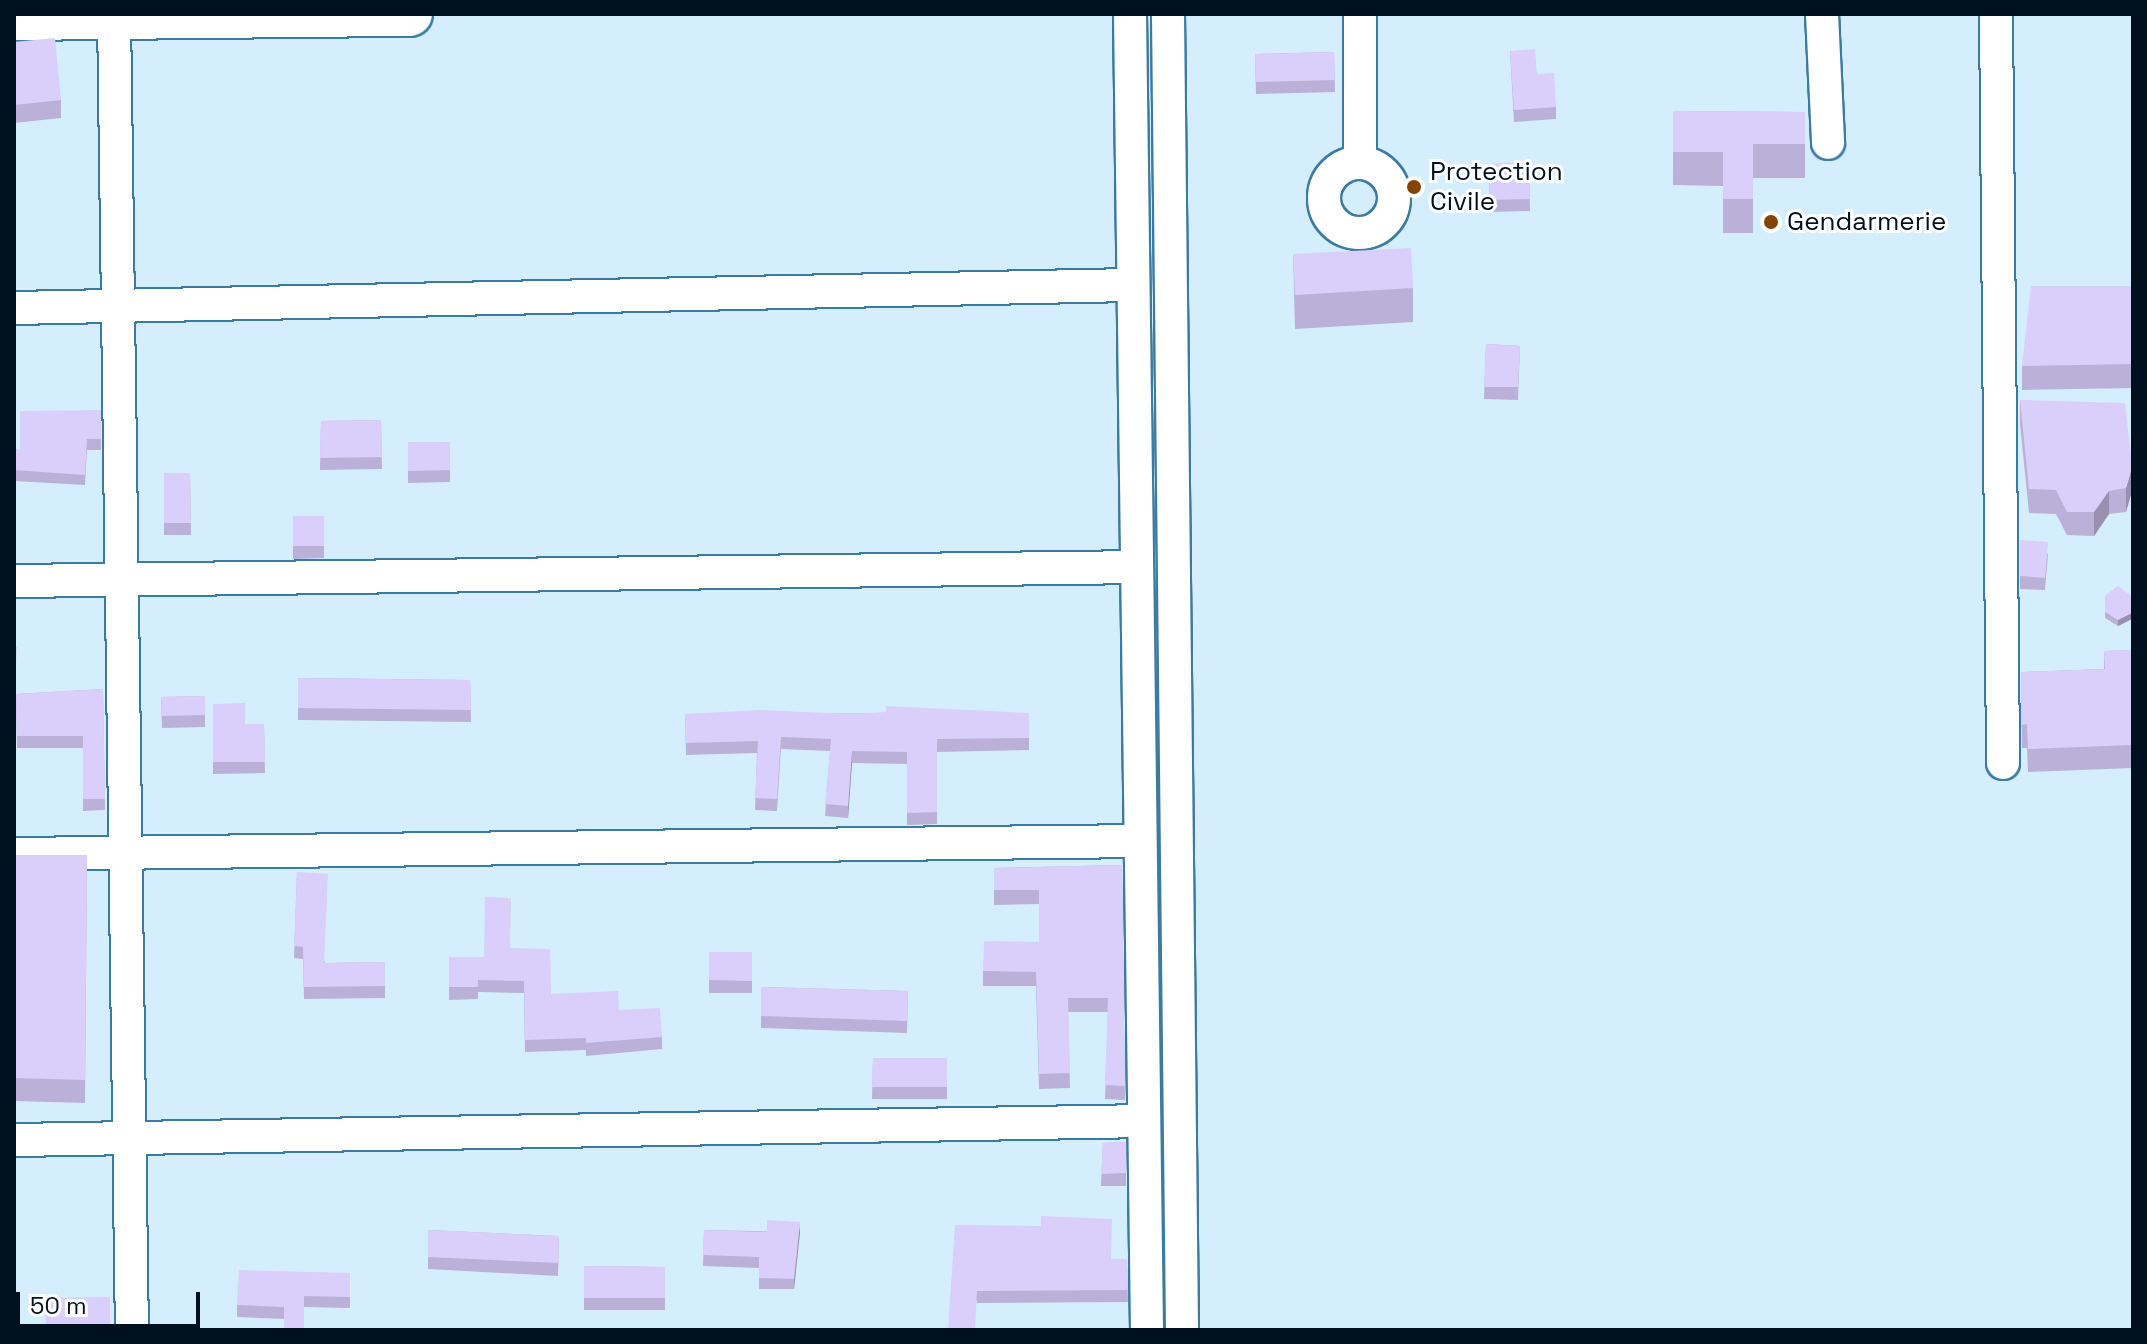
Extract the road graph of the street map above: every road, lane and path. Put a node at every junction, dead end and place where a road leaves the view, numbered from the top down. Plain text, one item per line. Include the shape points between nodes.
1 (410, 14) edge
2 (1130, 14) edge
3 (1168, 14) edge
4 (1360, 14) edge
5 (1822, 14) edge
6 (1996, 14) edge
7 (114, 16) edge
8 (14, 18) edge
9 (1828, 143) dead end
10 (1360, 162) dead end
11 (1133, 285) junction
12 (119, 306) junction
13 (14, 308) edge
14 (1137, 567) junction
15 (122, 579) junction
16 (14, 581) edge
17 (2003, 763) dead end
18 (1140, 841) junction
19 (126, 853) junction
20 (14, 854) edge
21 (1142, 1121) junction
22 (130, 1139) junction
23 (14, 1140) edge
24 (132, 1330) edge
25 (1147, 1330) edge
26 (1182, 1330) edge

1 - 7 highway
2 - 11 street
3 - 26 street
4 - 10 street
5 - 9 street
6 - 17 street
7 - 8 highway
7 - 12 street
11 - 12 street
11 - 14 street
12 - 13 street
12 - 15 street
14 - 15 street
14 - 18 street
15 - 16 street
15 - 19 street
18 - 19 street
18 - 21 street
19 - 20 street
19 - 22 street
21 - 22 street
21 - 25 street
22 - 23 street
22 - 24 street

